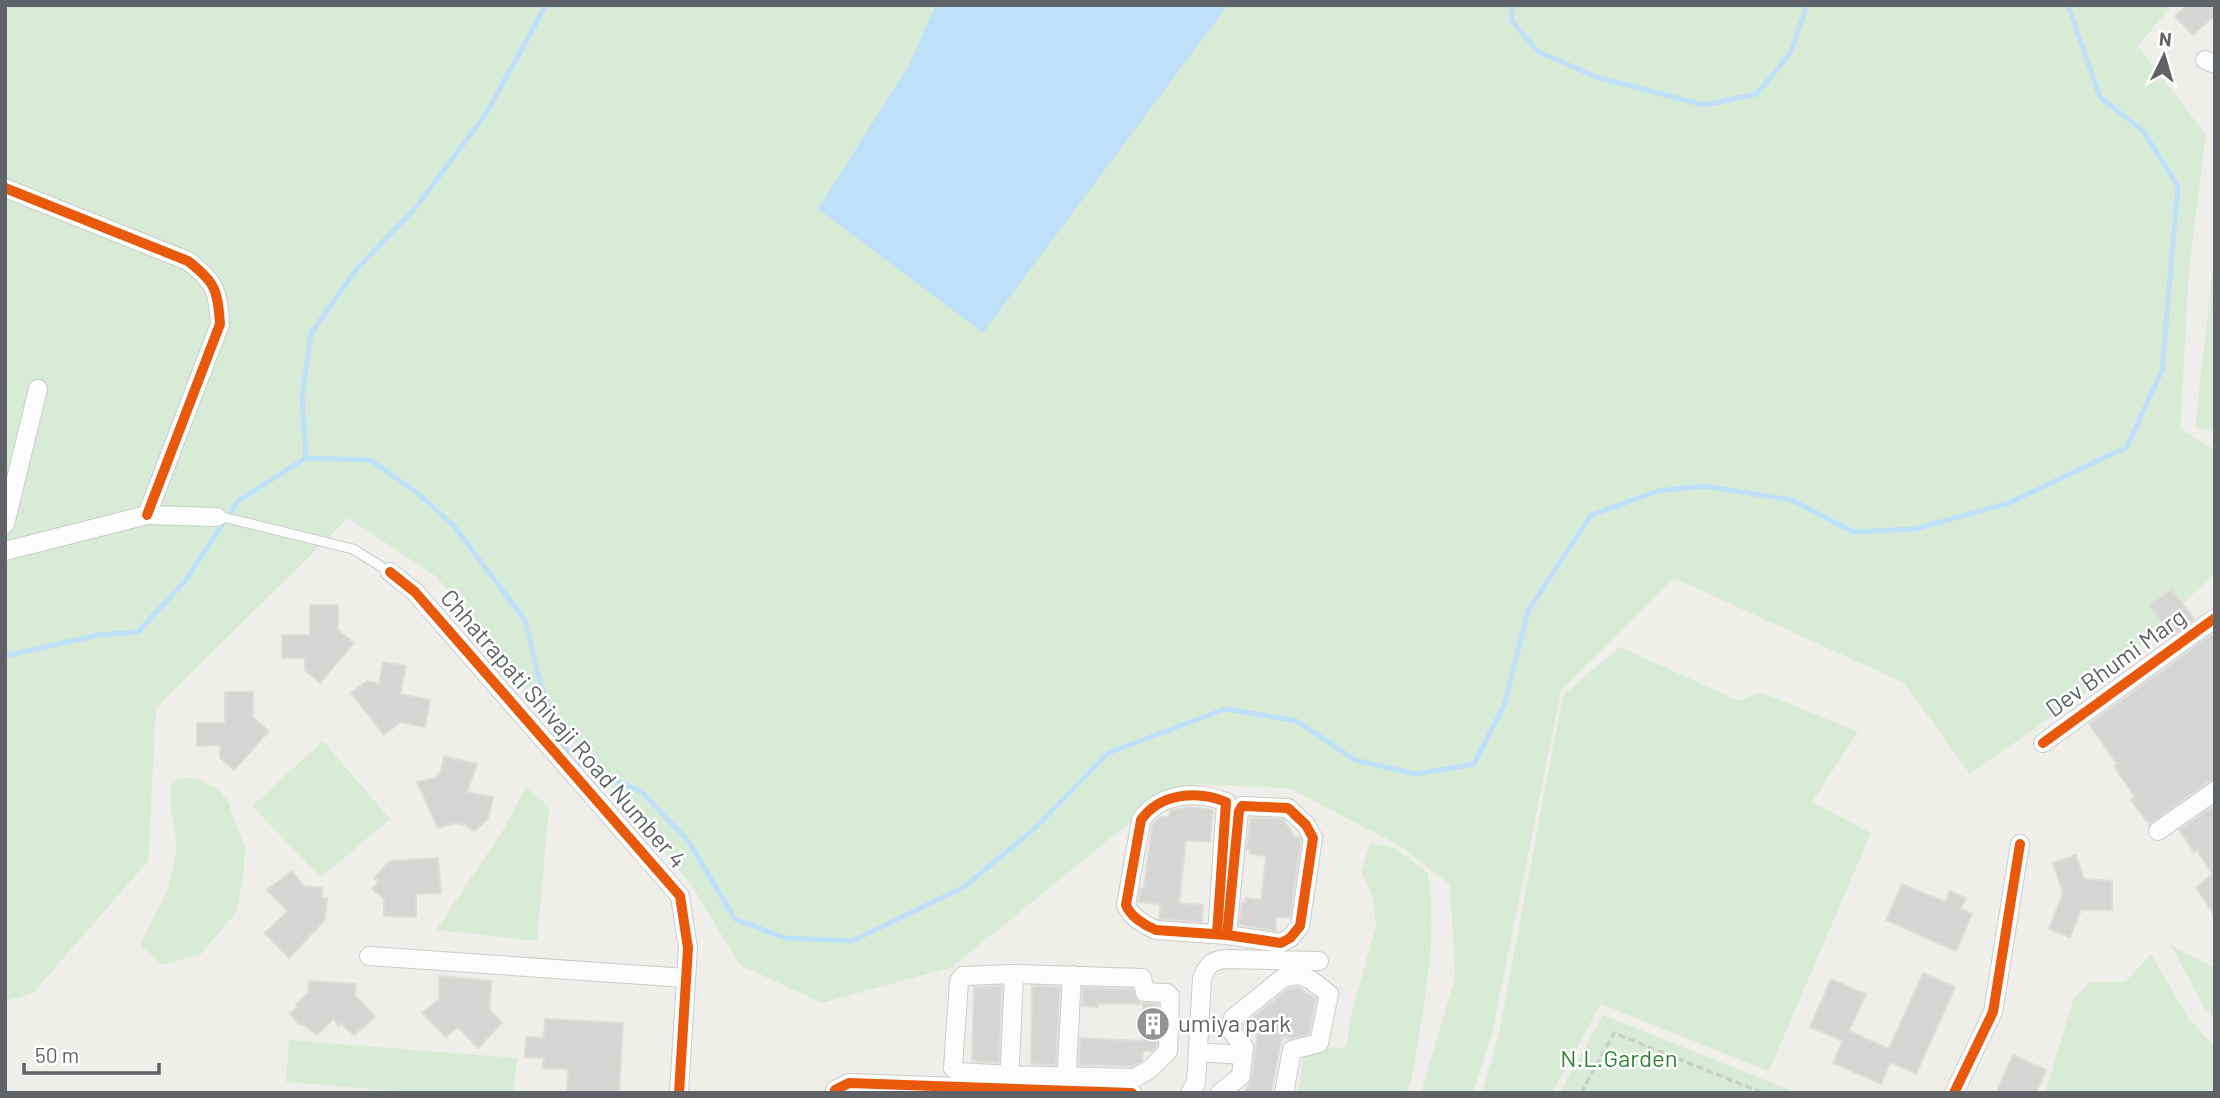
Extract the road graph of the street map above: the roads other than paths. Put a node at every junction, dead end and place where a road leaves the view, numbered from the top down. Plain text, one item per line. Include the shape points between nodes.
1 (5, 188) edge
2 (38, 389) dead end
3 (147, 515) junction
4 (226, 519) joint
5 (5, 524) edge
6 (5, 551) edge
7 (390, 572) joint
8 (2215, 618) edge
9 (2042, 743) dead end
10 (2215, 791) edge
11 (2158, 831) dead end
12 (2020, 844) dead end
13 (1222, 935) junction
14 (369, 956) dead end
15 (1221, 960) junction
16 (1319, 961) dead end
17 (1014, 974) junction
18 (1072, 975) junction
19 (686, 978) junction
20 (1198, 1052) junction
21 (1243, 1055) junction
22 (1010, 1082) junction
23 (1067, 1084) junction
24 (958, 1090) edge
25 (983, 1090) edge
26 (1088, 1092) edge
27 (679, 1093) edge
28 (834, 1093) edge
29 (1132, 1093) edge
30 (1190, 1093) edge
31 (1220, 1093) edge
32 (1284, 1093) edge
33 (1954, 1093) edge

1 - 3 street via 188,261 207,276 218,297 220,324
2 - 5 street
3 - 4 street
3 - 6 street
4 - 7 lane via 353,549
7 - 19 street, Chhatrapati Shivaji Road Number 4 via 415,592 680,896 688,948
8 - 9 street, Dev Bhumi Marg
10 - 11 street
12 - 33 street via 1993,1012
13 - 13 street via 1239,811 1242,806 1288,808 1313,838 1300,926 1281,943
13 - 13 street via 1226,803 1196,795 1171,797 1141,820 1128,912 1156,930
13 - 15 street
14 - 19 street
15 - 16 street
15 - 20 street via 1205,968 1202,979
17 - 18 street
17 - 22 street
17 - 22 street via 963,976 959,981 953,1068
18 - 23 street
18 - 23 street via 1138,976 1145,992 1169,994 1168,1051 1134,1078
19 - 27 street, Chhatrapati Shivaji Road Number 4
20 - 21 street
20 - 30 street via 1196,1083
21 - 31 street via 1241,1076
21 - 32 street via 1244,1047 1230,1029 1233,1018 1283,978 1299,975 1325,989 1329,994 1319,1043 1292,1050
22 - 23 street
22 - 25 street
23 - 26 street
24 - 25 street
24 - 28 street via 849,1083
26 - 29 street

